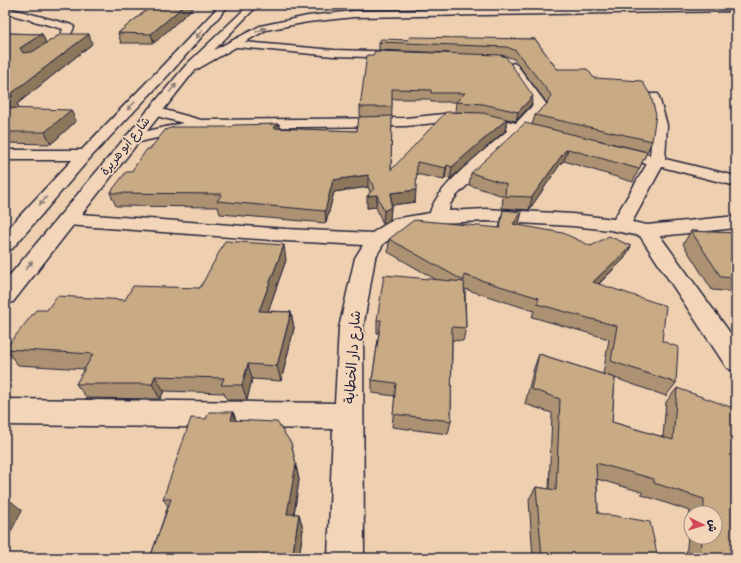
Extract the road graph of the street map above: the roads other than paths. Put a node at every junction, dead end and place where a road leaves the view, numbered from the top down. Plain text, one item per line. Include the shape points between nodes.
1 (225, 5) edge
2 (254, 5) edge
3 (452, 5) edge
4 (528, 5) edge
5 (690, 8) junction
6 (736, 8) edge
7 (5, 10) edge
8 (623, 11) junction
9 (231, 44) junction
10 (421, 56) edge
11 (32, 59) edge
12 (501, 59) edge
13 (190, 68) junction
14 (653, 97) edge
15 (154, 111) junction
16 (200, 124) junction
17 (520, 129) junction
18 (131, 139) junction
19 (566, 139) edge
20 (604, 148) edge
21 (5, 155) edge
22 (84, 155) junction
23 (657, 161) junction
24 (736, 181) edge
25 (438, 217) junction
26 (66, 219) junction
27 (736, 222) edge
28 (620, 226) junction
29 (647, 231) junction
30 (376, 239) junction
31 (5, 244) edge
32 (5, 296) edge
33 (736, 361) edge
34 (5, 412) edge
35 (348, 416) junction
36 (346, 558) edge

1 -> 22 main road, شارع أبو هريرة
2 - 13 main road, شارع أبو هريرة
3 - 8 main road
4 - 5 main road
5 - 6 main road
5 - 8 main road
7 - 11 main road via 69,27 65,37
9 -> 8 main road via 263,28 308,19 354,14
9 - 10 main road via 334,53
9 - 13 main road
12 - 17 main road via 509,62 540,105
15 -> 13 main road, شارع أبو هريرة
14 - 23 main road via 660,125
15 - 16 main road
15 - 18 main road, شارع أبو هريرة
16 - 17 main road via 406,122 452,117 481,119
16 - 18 main road
17 - 19 main road
17 - 25 main road via 451,191 441,204
18 - 26 main road, شارع أبو هريرة
20 - 23 main road
21 - 22 main road
22 -> 31 main road, شارع أبو هريرة
23 - 24 main road
23 - 28 main road
25 - 28 main road, شارع دار الخطابة via 486,215 572,220
25 - 30 main road, شارع دار الخطابة via 401,223
26 - 30 main road via 286,236
32 -> 26 main road, شارع أبو هريرة
27 - 29 main road, شارع دار الخطابة
28 - 29 main road, شارع دار الخطابة
29 - 33 main road
30 - 35 main road, شارع دار الخطابة via 365,258 351,328
34 - 35 main road
35 - 36 main road, شارع دار الخطابة

